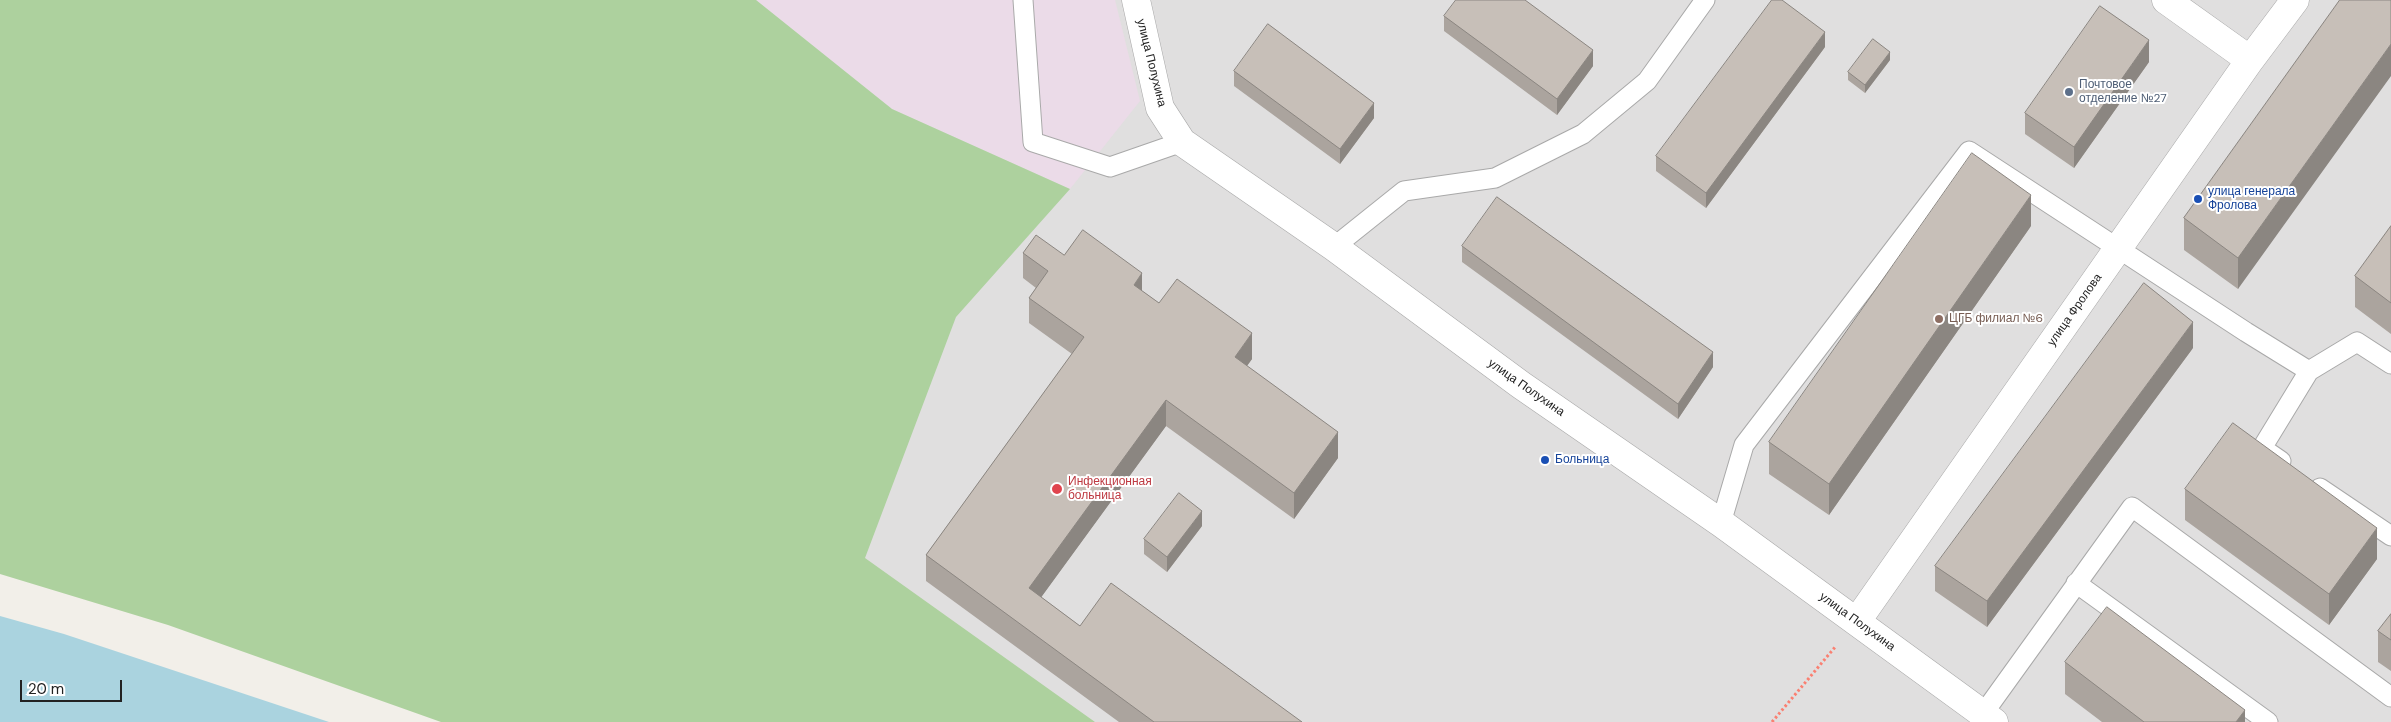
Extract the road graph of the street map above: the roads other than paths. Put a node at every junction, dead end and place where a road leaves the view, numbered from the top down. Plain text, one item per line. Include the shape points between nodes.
1 (1023, 0) edge
2 (1136, 0) edge
3 (1706, 0) edge
4 (2166, 0) edge
5 (2295, 0) edge
6 (2250, 60) junction
7 (1182, 142) junction
8 (1334, 247) junction
9 (2118, 248) junction
10 (2391, 364) edge
11 (2309, 370) junction
12 (1720, 523) junction
13 (2391, 536) edge
14 (2076, 583) junction
15 (1857, 621) junction
16 (2391, 697) edge
17 (1989, 718) edge
18 (2268, 722) edge

1 - 7 lane via 1033,142 1110,167
2 - 7 street, улица Полухина via 1160,108
3 - 8 lane via 1647,81 1583,134 1495,178 1404,191
4 - 6 street
5 - 6 street, улица Фролова
6 - 9 street, улица Фролова
7 - 8 street, улица Полухина
8 - 12 street, улица Полухина via 1521,385
9 - 11 lane
9 - 12 lane via 1969,151 1744,445
9 - 15 street, улица Фролова
10 - 11 lane via 2358,342
11 - 13 lane via 2262,448
12 - 15 street, улица Полухина
14 - 16 lane via 2132,507
14 - 17 lane
14 - 18 lane
15 - 17 street, улица Полухина

